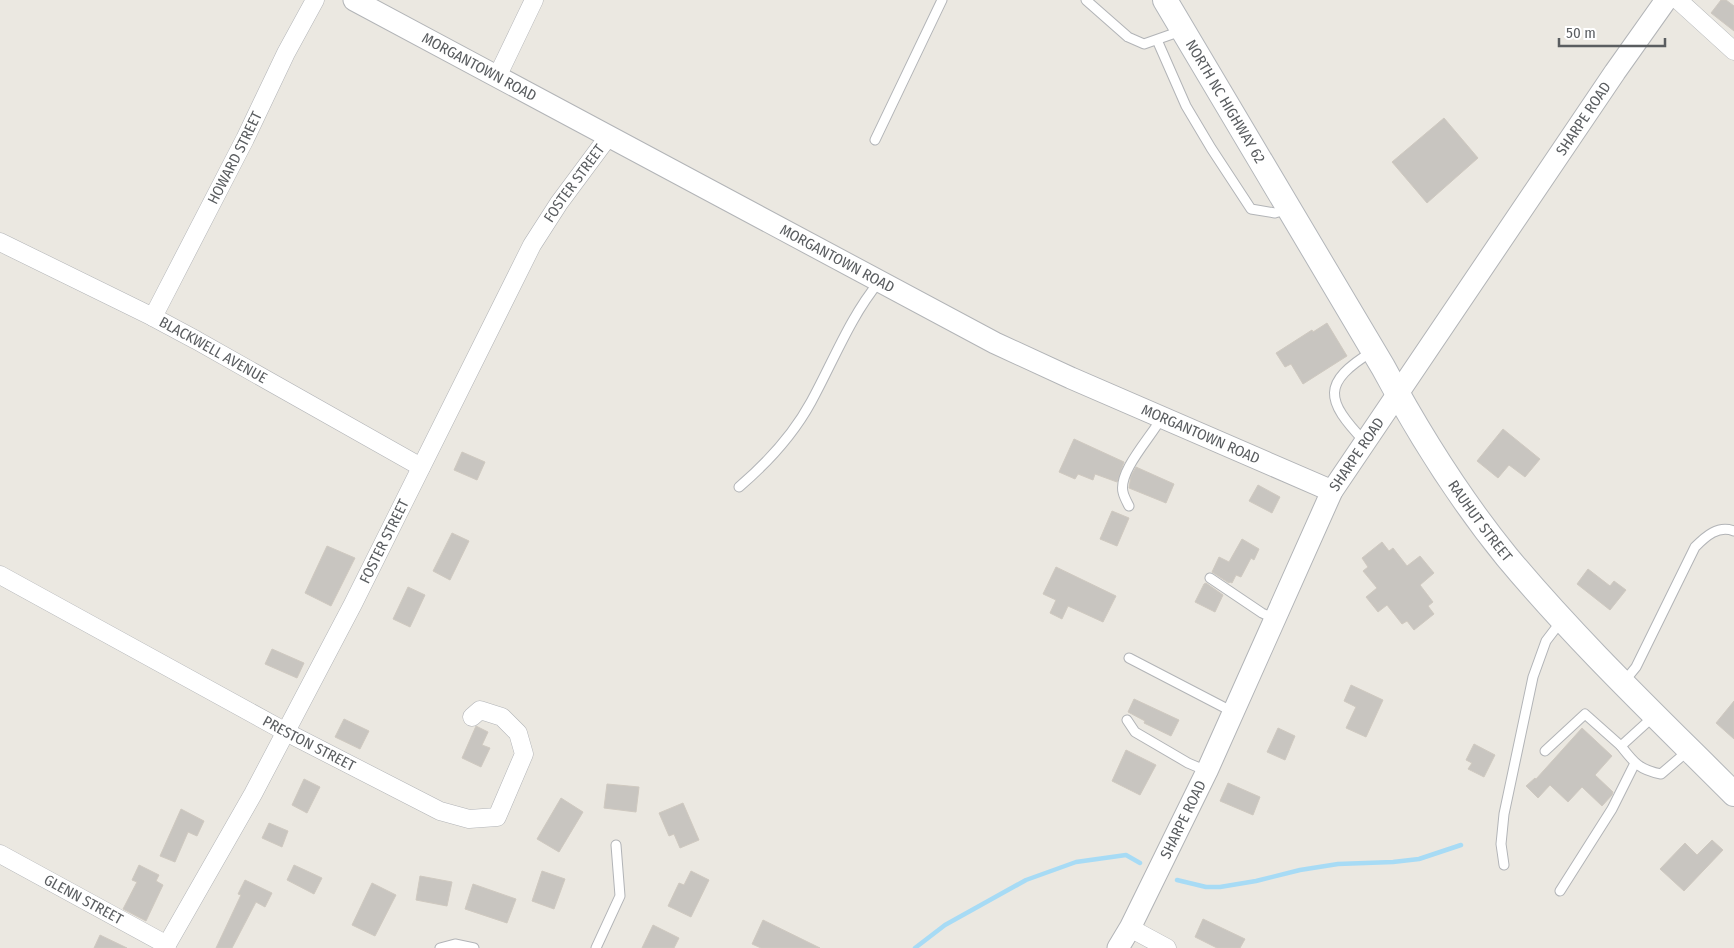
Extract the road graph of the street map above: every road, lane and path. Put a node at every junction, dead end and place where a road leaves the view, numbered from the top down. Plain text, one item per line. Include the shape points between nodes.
1 (315, 0) edge
2 (354, 0) edge
3 (534, 0) edge
4 (942, 0) edge
5 (1086, 0) edge
6 (1165, 0) edge
7 (1666, 0) edge
8 (1678, 0) edge
9 (1184, 30) junction
10 (1158, 40) junction
11 (1734, 51) edge
12 (497, 77) junction
13 (608, 137) junction
14 (875, 140) dead end
15 (1287, 205) junction
16 (0, 242) edge
17 (880, 282) junction
18 (153, 317) junction
19 (1374, 351) junction
20 (1397, 393) junction
21 (1162, 417) junction
22 (1365, 442) junction
23 (421, 468) junction
24 (740, 487) dead end
25 (1332, 491) junction
26 (1129, 506) dead end
27 (1734, 531) edge
28 (0, 575) edge
29 (1210, 578) dead end
30 (1275, 619) junction
31 (1562, 620) junction
32 (1129, 658) dead end
33 (1622, 683) junction
34 (1233, 712) junction
35 (1655, 715) junction
36 (472, 717) dead end
37 (1127, 720) dead end
38 (286, 732) junction
39 (1621, 746) junction
40 (1690, 750) junction
41 (1545, 751) dead end
42 (1634, 763) junction
43 (1207, 771) junction
44 (1734, 794) edge
45 (616, 845) dead end
46 (0, 854) edge
47 (1504, 864) dead end
48 (1560, 891) dead end
49 (1130, 928) junction
50 (166, 947) edge
51 (440, 948) edge
52 (474, 948) edge
53 (596, 948) edge
54 (1118, 948) edge
55 (1167, 948) edge

1 - 18 street, HOWARD STREET
2 - 12 street, MORGANTOWN ROAD
3 - 12 street
4 - 14 lane
5 - 10 lane via 1128,37 1144,44
6 - 9 main road, NORTH NC HIGHWAY 62
7 - 20 street, SHARPE ROAD
8 - 11 street
9 - 10 lane
9 - 15 main road, NORTH NC HIGHWAY 62
10 - 15 lane via 1186,106 1251,209 1275,213
12 - 13 street, MORGANTOWN ROAD
13 - 17 street, MORGANTOWN ROAD
13 - 23 street, FOSTER STREET via 532,245
15 - 19 main road, RAUHUT STREET
16 - 18 street, BLACKWELL AVENUE
17 - 21 street, MORGANTOWN ROAD via 995,342
17 - 24 lane via 864,300 796,426 761,468
18 - 23 street, BLACKWELL AVENUE
19 - 20 main road, RAUHUT STREET
19 - 22 lane via 1356,362 1335,384 1334,397 1345,421
20 - 22 street, SHARPE ROAD
20 - 31 main road, RAUHUT STREET via 1415,426 1484,527
21 - 25 street, MORGANTOWN ROAD
21 - 26 lane via 1134,458 1123,482
22 - 25 street, SHARPE ROAD
23 - 38 street, FOSTER STREET
25 - 30 street, SHARPE ROAD
27 - 33 lane via 1715,531 1695,548 1636,668
28 - 38 street, PRESTON STREET
29 - 30 lane
30 - 34 street, SHARPE ROAD
31 - 33 main road, RAUHUT STREET
31 - 47 lane via 1546,641 1533,677 1504,814 1501,844
32 - 34 lane
33 - 35 main road, RAUHUT STREET
34 - 43 street, SHARPE ROAD
35 - 39 lane
35 - 40 main road, RAUHUT STREET
36 - 38 street, PRESTON STREET via 480,710 502,717 518,734 524,754 497,817 469,819 440,811
37 - 43 lane via 1135,732
38 - 50 street, FOSTER STREET
39 - 41 lane via 1585,714
39 - 42 lane
40 - 42 lane via 1661,774 1647,772
40 - 44 main road, RAUHUT STREET
42 - 48 lane via 1612,809
43 - 49 street, SHARPE ROAD
45 - 53 lane via 620,896
46 - 50 street, GLENN STREET
49 - 54 street, SHARPE ROAD
49 - 55 street
51 - 52 lane via 455,944

